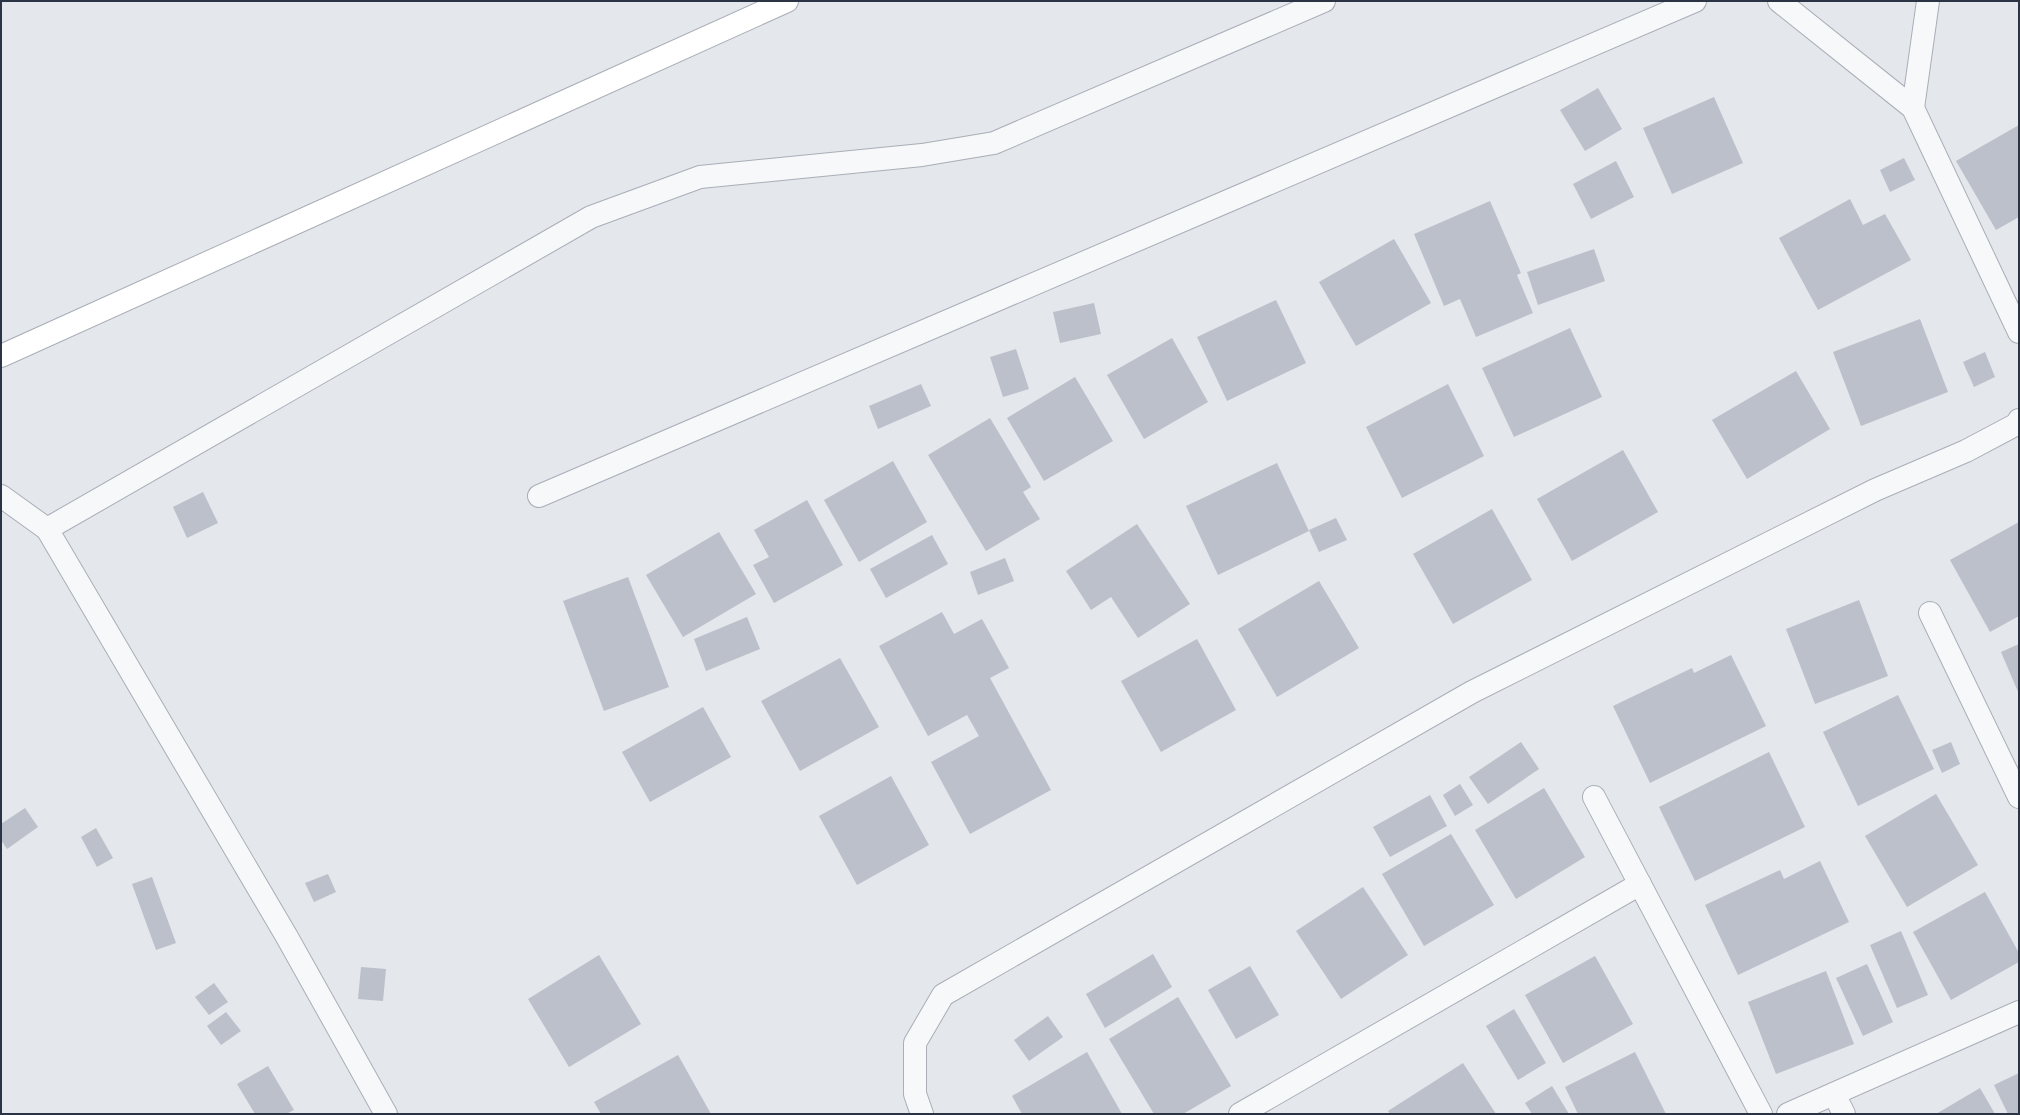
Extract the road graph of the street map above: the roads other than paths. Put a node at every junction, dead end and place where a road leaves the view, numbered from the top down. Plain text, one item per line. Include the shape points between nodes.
1 (787, 1) edge
2 (1324, 1) edge
3 (1695, 1) edge
4 (1779, 1) edge
5 (1928, 1) edge
6 (1912, 108) junction
7 (2019, 332) edge
8 (1, 356) edge
9 (2019, 420) edge
10 (1, 496) edge
11 (539, 496) dead end
12 (47, 529) junction
13 (1930, 613) dead end
14 (1594, 797) dead end
15 (2019, 797) edge
16 (1640, 884) junction
17 (2019, 1012) edge
18 (1834, 1094) junction
19 (386, 1114) edge
20 (922, 1114) edge
21 (1240, 1114) edge
22 (1760, 1114) edge
23 (1788, 1114) edge
24 (1844, 1114) edge

1 - 8 main road
2 - 12 street via 994,142 922,155 700,178 591,217
3 - 11 street
4 - 6 street
5 - 6 street
6 - 7 street
9 - 20 street via 2017,424 1966,451 1875,490 1472,692 944,995 915,1042 915,1094
10 - 12 street
12 - 19 street via 287,937
13 - 15 street
14 - 16 street
16 - 21 street
16 - 22 street
17 - 18 street
18 - 23 street
18 - 24 street

